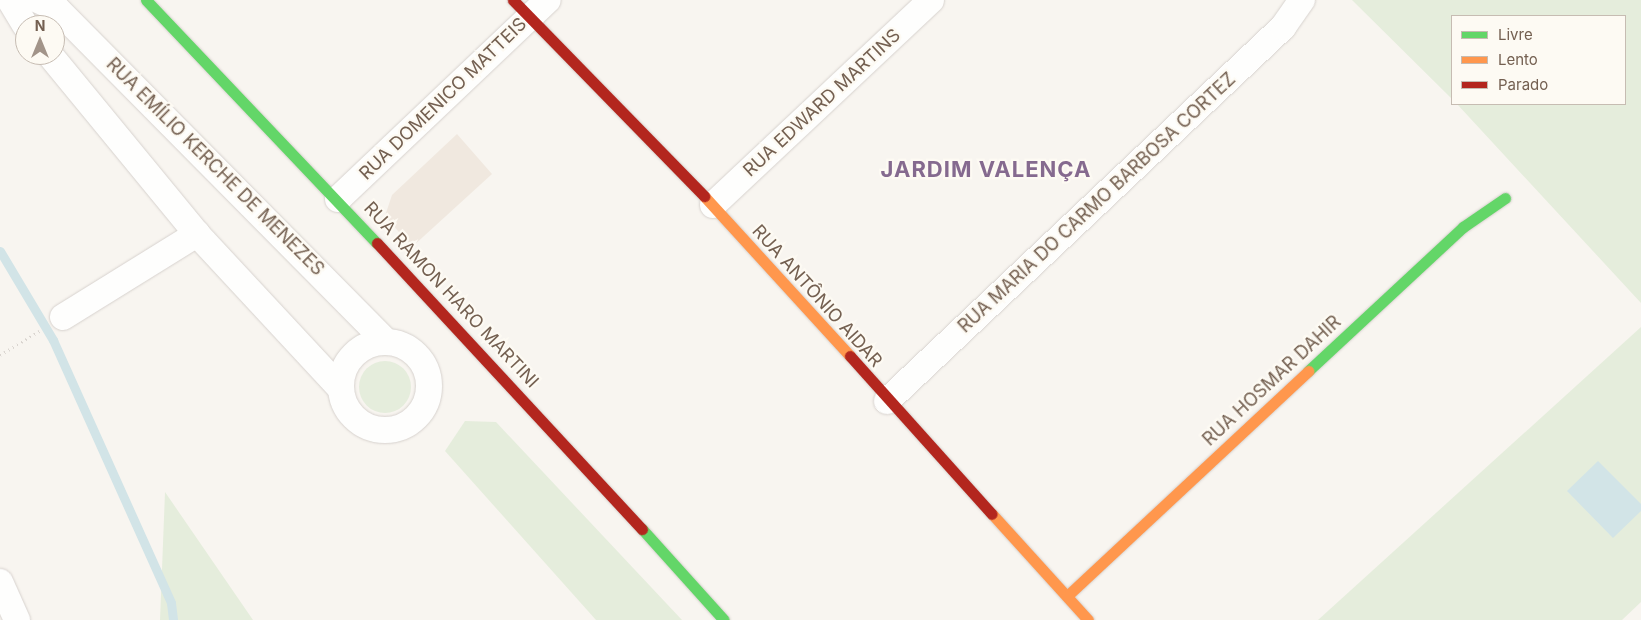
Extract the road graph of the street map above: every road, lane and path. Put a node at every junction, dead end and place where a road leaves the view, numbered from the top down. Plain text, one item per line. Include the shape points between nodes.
1 (10, 0) edge
2 (38, 0) edge
3 (146, 0) edge
4 (548, 0) edge
5 (931, 0) edge
6 (1302, 0) edge
7 (521, 9) edge
8 (19, 15) edge
9 (58, 65) edge
10 (1506, 198) dead end
11 (338, 199) junction
12 (713, 205) junction
13 (197, 234) junction
14 (63, 317) joint
15 (387, 342) junction
16 (0, 355) edge
17 (340, 388) junction
18 (886, 401) junction
19 (0, 582) edge
20 (1067, 596) junction
21 (17, 620) edge
22 (724, 620) edge
23 (1088, 620) edge

1 - 8 street
2 - 15 street, RUA EMÍLIO KERCHE DE MENEZES via 56,8
3 - 11 street, RUA RAMON HARO MARTINI
4 - 7 street, RUA DOMENICO MATTEIS
5 - 12 street, RUA EDWARD MARTINS
6 - 18 street, RUA MARIA DO CARMO BARBOSA CORTEZ via 1283,27
7 - 11 street, RUA DOMENICO MATTEIS
7 - 12 street, RUA ANTÔNIO AIDAR
9 - 13 street
10 - 20 street, RUA HOSMAR DAHIR via 1463,227
11 - 22 street, RUA RAMON HARO MARTINI
12 - 18 street, RUA ANTÔNIO AIDAR
13 - 14 street
13 - 17 street
14 - 16 path
15 - 17 street via 359,350 342,374
15 - 17 street via 402,345 424,364 429,394 416,419 396,429 375,430 350,414
18 - 20 street, RUA ANTÔNIO AIDAR
19 - 21 street
20 - 23 street, RUA ANTÔNIO AIDAR

